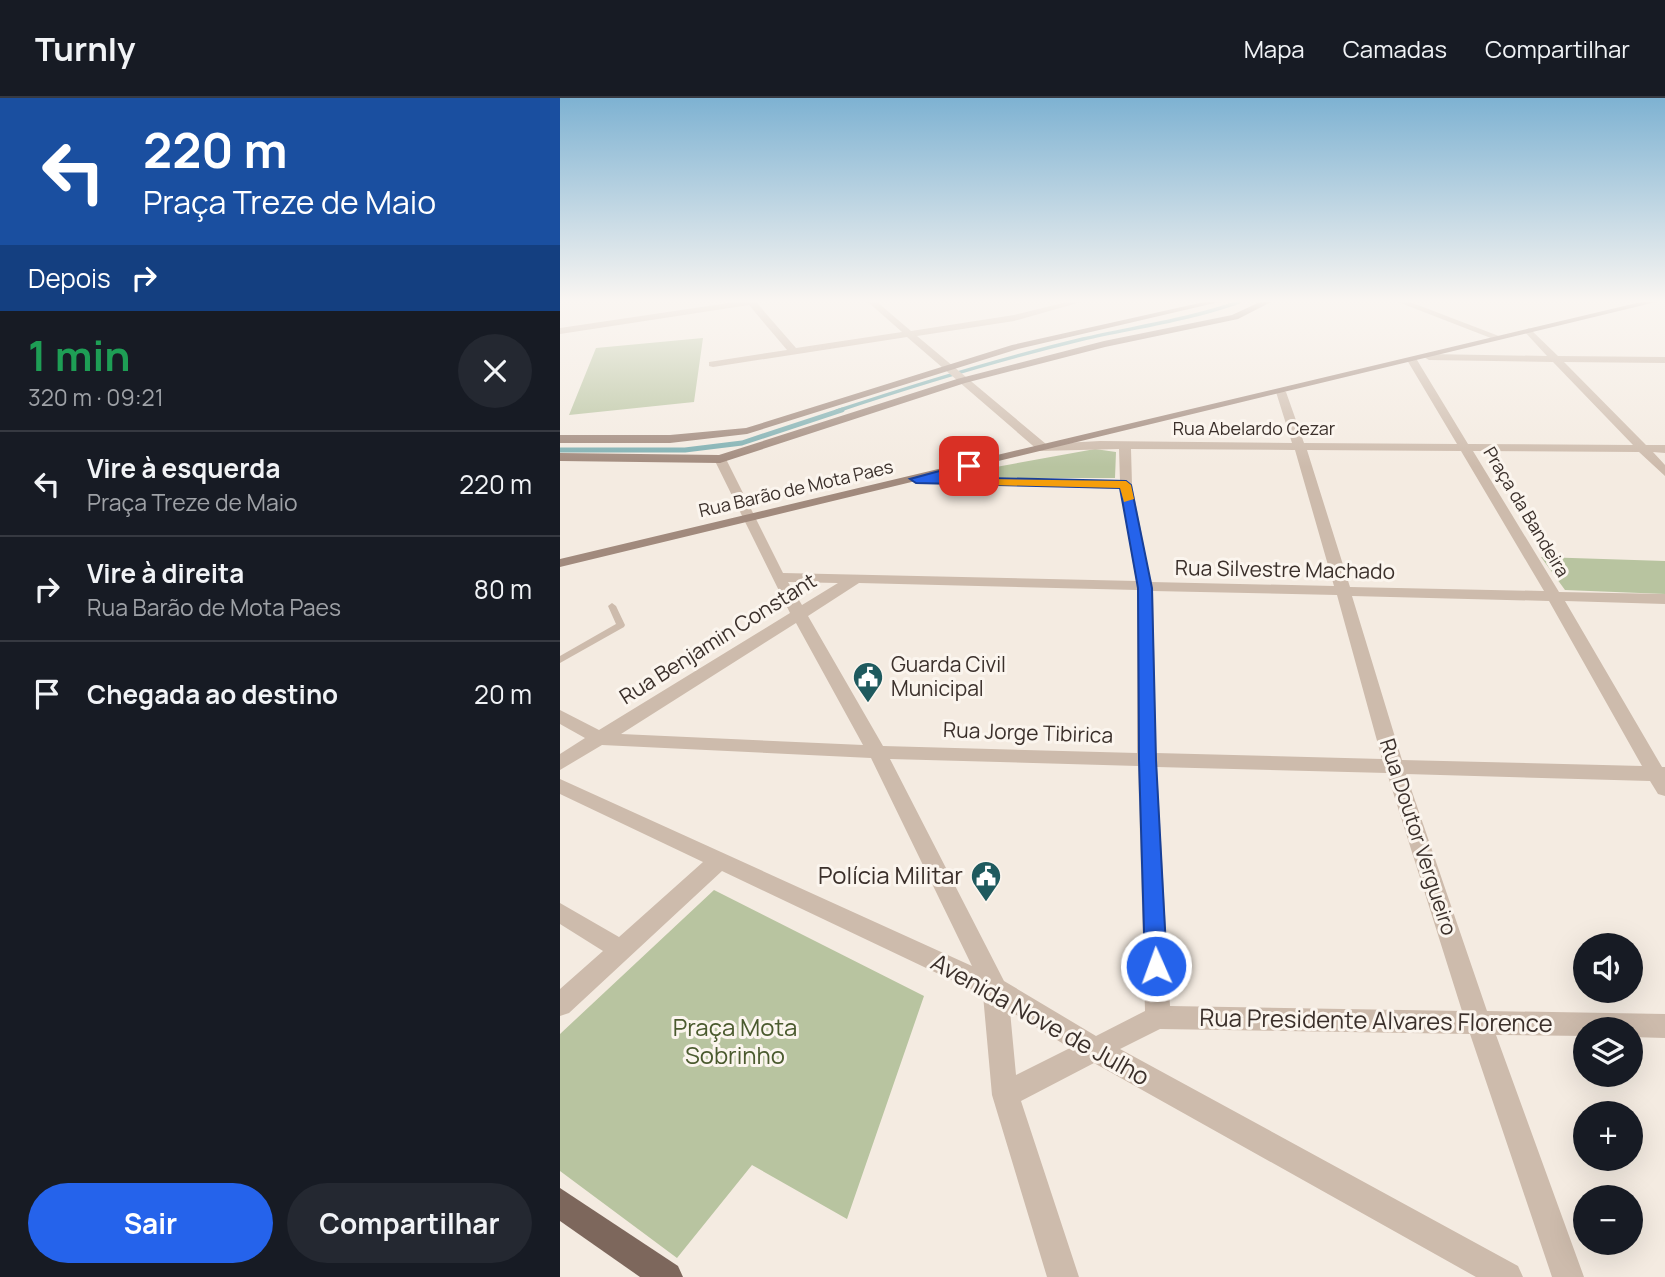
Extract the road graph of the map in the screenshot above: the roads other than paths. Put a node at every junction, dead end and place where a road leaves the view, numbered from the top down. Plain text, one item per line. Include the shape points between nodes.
1 (768, 357) edge
2 (934, 357) edge
3 (980, 357) edge
4 (1054, 357) edge
5 (1429, 357) edge
6 (1432, 357) edge
7 (1555, 358) junction
8 (1665, 359) edge
9 (1412, 360) junction
10 (713, 365) dead end
11 (946, 368) junction
12 (961, 381) junction
13 (1280, 392) junction
14 (560, 439) edge
15 (1125, 445) junction
16 (1300, 446) junction
17 (1043, 448) junction
18 (1466, 448) junction
19 (1643, 449) junction
20 (1665, 449) edge
21 (560, 457) edge
22 (720, 459) junction
23 (1665, 472) edge
24 (916, 479) junction
25 (1126, 485) junction
26 (747, 517) junction
27 (560, 563) edge
28 (778, 577) junction
29 (859, 578) junction
30 (1145, 588) junction
31 (1343, 593) junction
32 (1554, 596) junction
33 (1665, 599) edge
34 (612, 606) dead end
35 (801, 614) junction
36 (560, 660) edge
37 (560, 716) edge
38 (601, 739) junction
39 (877, 752) junction
40 (1147, 760) junction
41 (560, 763) edge
42 (1394, 766) junction
43 (1662, 779) edge
44 (560, 786) edge
45 (720, 860) junction
46 (560, 912) edge
47 (620, 950) junction
48 (995, 989) junction
49 (560, 1005) edge
50 (1158, 1017) junction
51 (1478, 1024) junction
52 (1665, 1026) edge
53 (1096, 1050) junction
54 (1005, 1095) junction
55 (562, 1209) edge
56 (667, 1277) edge
57 (1063, 1277) edge
58 (1507, 1277) edge
59 (1568, 1277) edge

1 - 10 street
2 - 11 street
3 - 11 main road
4 - 12 main road
5 - 9 main road, Rua Barão de Mota Paes
6 - 7 street
7 - 8 street
7 - 19 street
9 - 13 main road, Rua Barão de Mota Paes
9 - 18 street, Praça da Bandeira
11 - 12 street
11 - 14 main road via 747,432 670,439
12 - 17 street
12 - 22 main road
13 - 16 street, Rua Doutor Vergueiro
13 - 17 main road, Rua Barão de Mota Paes
15 - 16 street, Rua Abelardo Cezar
15 - 17 street, Rua Abelardo Cezar
15 - 25 street
16 - 18 street, Rua Abelardo Cezar
16 - 31 street, Rua Doutor Vergueiro
17 - 24 main road, Rua Barão de Mota Paes
18 - 19 street, Rua Abelardo Cezar
18 - 32 street, Praça da Bandeira
19 - 20 street
19 - 23 street
21 - 22 main road
22 - 26 street
24 - 25 street
24 - 26 main road, Rua Barão de Mota Paes
25 - 30 street
26 - 27 main road, Rua Barão de Mota Paes
26 - 28 street
28 - 29 street, Rua Silvestre Machado
28 - 35 street
29 - 30 street, Rua Silvestre Machado
29 - 35 street, Rua Benjamin Constant
30 - 31 street, Rua Silvestre Machado
30 - 40 street
31 - 32 street, Rua Silvestre Machado
31 - 42 street, Rua Doutor Vergueiro
32 - 33 street, Rua Silvestre Machado
32 - 43 street, Praça da Bandeira
34 - 36 lane via 621,625
35 - 38 street, Rua Benjamin Constant
35 - 39 street
37 - 38 street
38 - 39 street, Rua Jorge Tibirica
38 - 41 street
39 - 40 street, Rua Jorge Tibirica
39 - 48 street
40 - 42 street, Rua Jorge Tibirica
40 - 50 street
42 - 43 street, Rua Jorge Tibirica
42 - 51 street, Rua Doutor Vergueiro
44 - 45 street, Avenida Nove de Julho
45 - 47 street
45 - 48 street, Avenida Nove de Julho
46 - 47 street
47 - 49 street
48 - 53 street, Avenida Nove de Julho
48 - 54 street
50 - 51 street, Rua Presidente Alvares Florence
50 - 53 street, Rua Presidente Alvares Florence
51 - 52 street, Rua Presidente Alvares Florence
51 - 59 street, Rua Doutor Vergueiro
53 - 54 street, Rua Presidente Alvares Florence
53 - 58 street, Avenida Nove de Julho
54 - 57 street
55 - 56 main road

